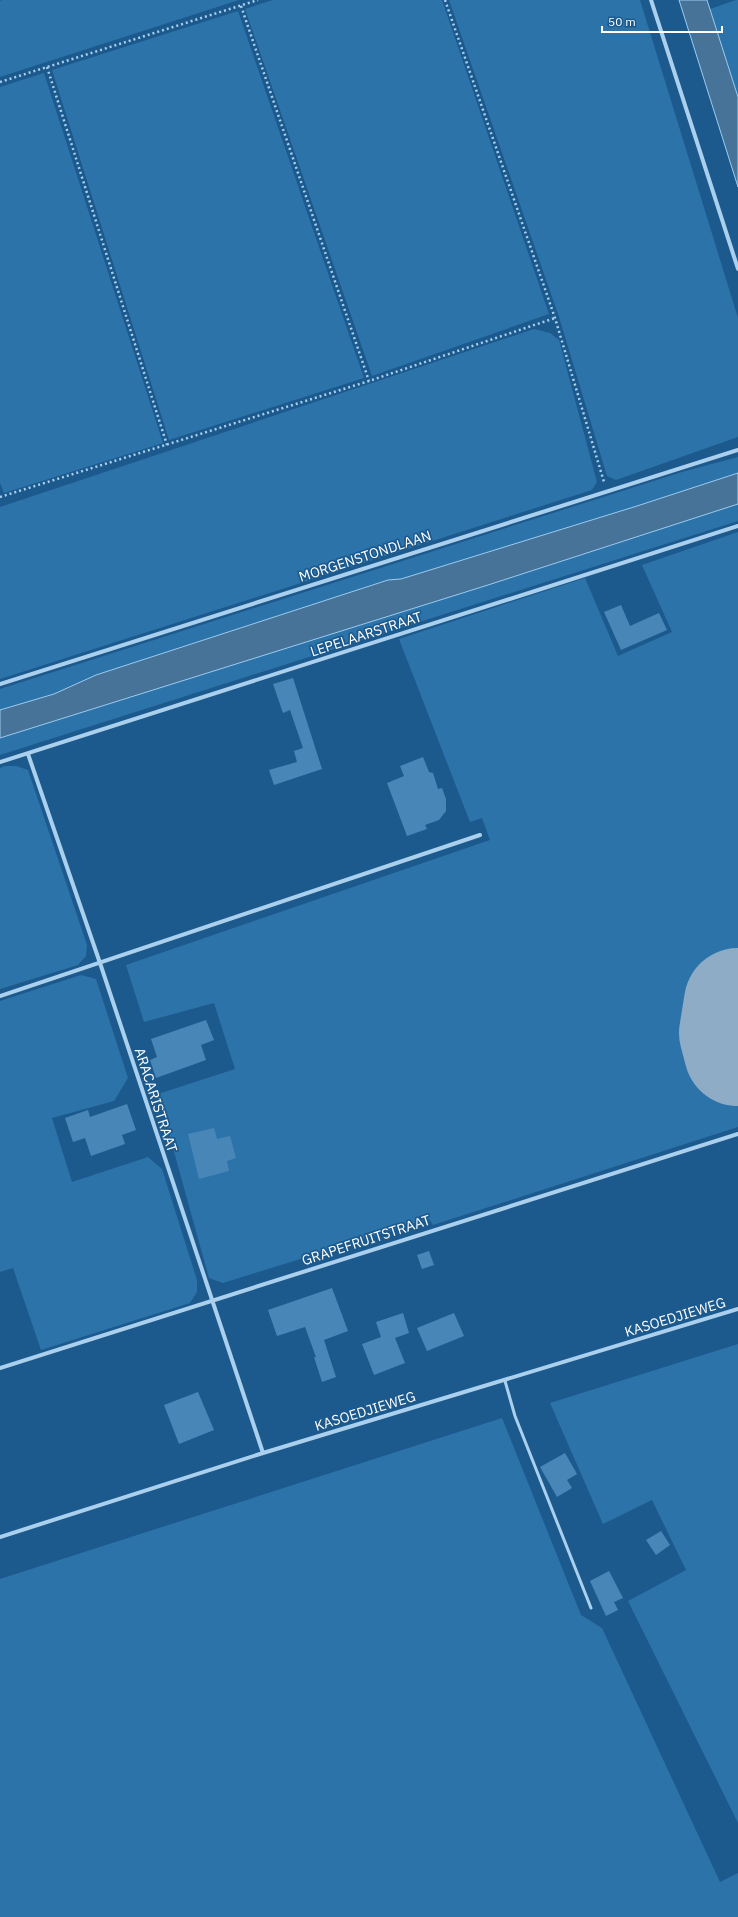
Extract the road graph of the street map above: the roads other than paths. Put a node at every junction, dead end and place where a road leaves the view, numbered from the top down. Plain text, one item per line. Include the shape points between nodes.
1 (651, 0) edge
2 (738, 269) edge
3 (738, 450) edge
4 (738, 526) edge
5 (0, 684) edge
6 (28, 754) junction
7 (0, 762) edge
8 (480, 834) dead end
9 (100, 963) junction
10 (0, 996) edge
11 (738, 1134) edge
12 (211, 1301) junction
13 (738, 1309) edge
14 (0, 1368) edge
15 (505, 1381) junction
16 (262, 1453) junction
17 (0, 1538) edge
18 (591, 1608) dead end

1 - 2 street
3 - 5 street, MORGENSTONDLAAN
4 - 6 street, LEPELAARSTRAAT
6 - 7 street, LEPELAARSTRAAT
6 - 9 street, ARACARISTRAAT
8 - 9 street
9 - 10 street
9 - 12 street, ARACARISTRAAT
11 - 12 street, GRAPEFRUITSTRAAT
12 - 14 street, GRAPEFRUITSTRAAT
12 - 16 street, ARACARISTRAAT
13 - 15 street, KASOEDJIEWEG
15 - 16 street, KASOEDJIEWEG
15 - 18 lane via 515,1416
16 - 17 street, KASOEDJIEWEG

